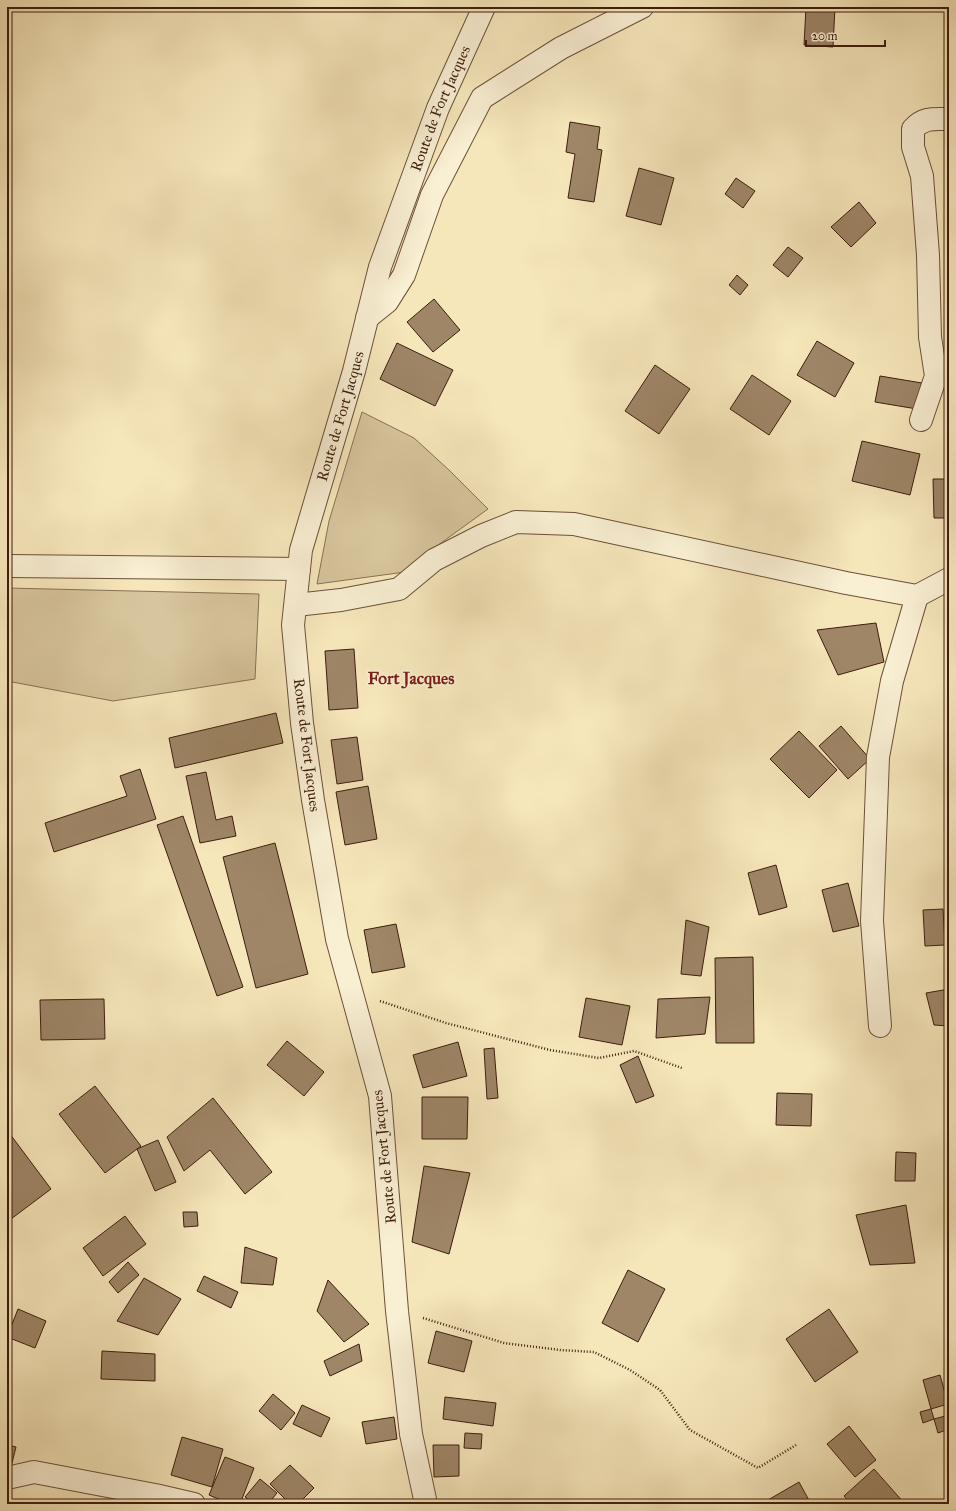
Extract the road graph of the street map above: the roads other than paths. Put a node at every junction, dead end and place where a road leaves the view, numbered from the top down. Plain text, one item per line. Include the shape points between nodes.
1 (484, 7) edge
2 (642, 7) edge
3 (949, 120) edge
4 (367, 318) junction
5 (921, 420) dead end
6 (7, 566) edge
7 (299, 569) junction
8 (949, 579) edge
9 (918, 596) junction
10 (296, 605) junction
11 (880, 1026) dead end
12 (7, 1478) edge
13 (194, 1504) edge
14 (426, 1504) edge

1 - 4 street, Route de Fort Jacques via 438,108 380,267
2 - 4 street via 561,48 482,98 432,195 404,276 387,302
3 - 5 street via 933,119 920,122 913,129 912,147 922,176 928,255 930,337 936,376
4 - 7 street, Route de Fort Jacques via 301,550
6 - 7 street
7 - 10 street, Route de Fort Jacques
8 - 9 street
9 - 10 street via 846,583 574,524 516,522 481,536 434,560 399,589
9 - 11 street via 892,682 878,757 872,921
10 - 14 street, Route de Fort Jacques via 294,632 302,723 313,800 337,939 380,1096 397,1311 411,1434
12 - 13 street via 34,1472

